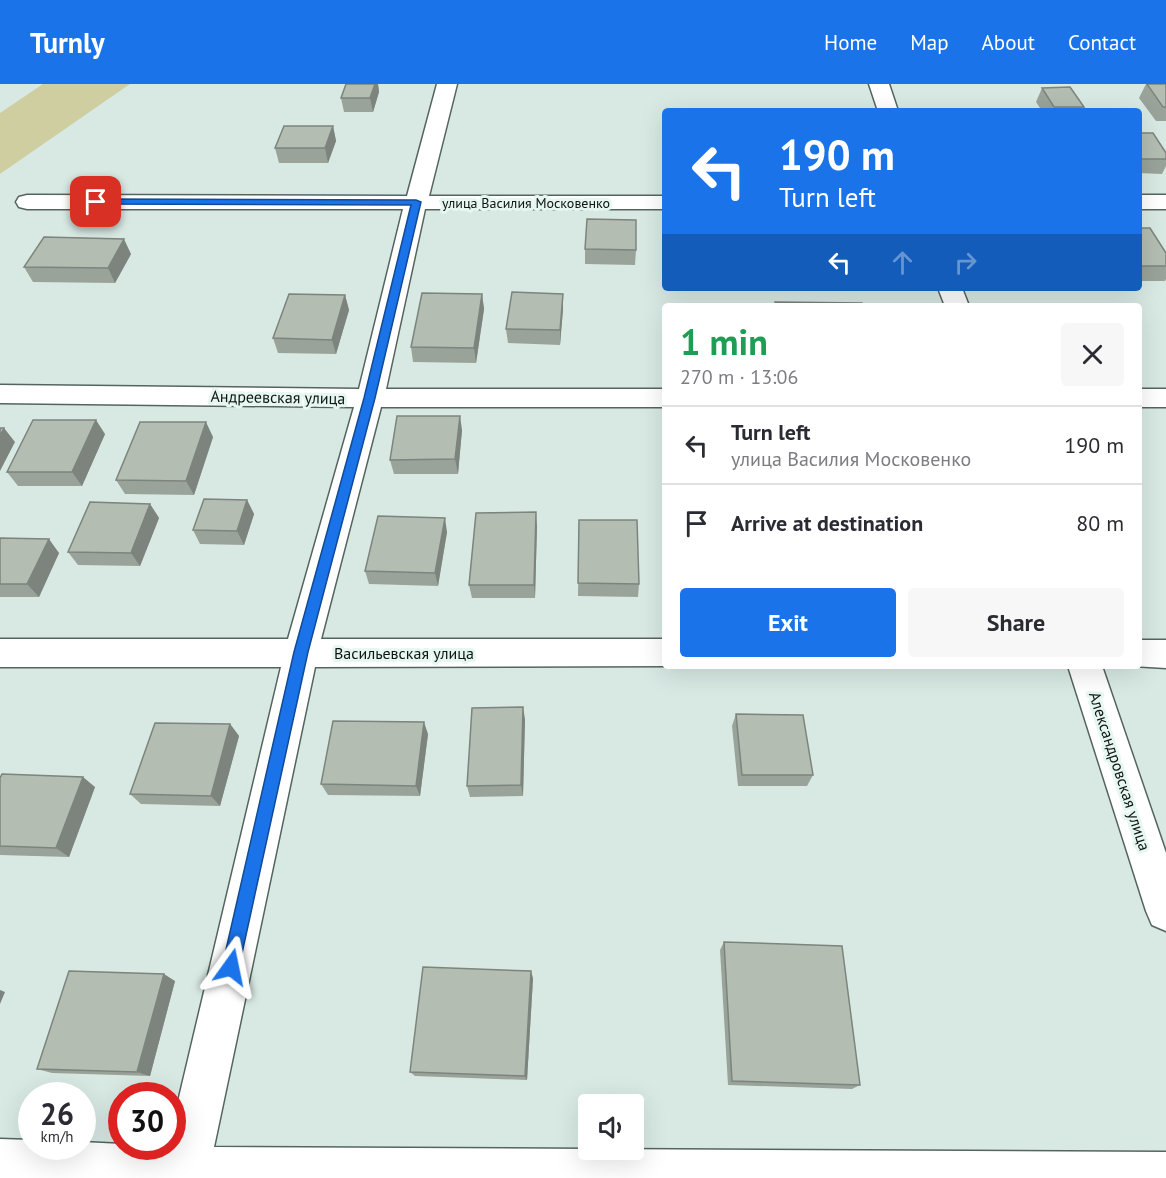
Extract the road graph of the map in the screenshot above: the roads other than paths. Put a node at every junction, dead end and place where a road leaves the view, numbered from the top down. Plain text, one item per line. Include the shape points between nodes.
1 (447, 84) edge
2 (879, 84) edge
3 (887, 108) edge
4 (27, 202) dead end
5 (416, 202) junction
6 (1142, 202) edge
7 (1166, 202) edge
8 (662, 203) edge
9 (0, 394) edge
10 (370, 398) junction
11 (662, 398) edge
12 (1142, 398) edge
13 (1166, 398) edge
14 (301, 652) junction
15 (0, 653) edge
16 (662, 653) edge
17 (1142, 654) edge
18 (1166, 654) edge
19 (1085, 669) edge
20 (1166, 911) edge
21 (0, 1162) edge
22 (185, 1174) edge
23 (1166, 1175) edge

1 - 5 street
2 - 3 street
4 - 5 street, улица Василия Московенко
5 - 8 street, улица Василия Московенко
5 - 10 street
6 - 7 street
9 - 10 street, Андреевская улица
10 - 11 street, Андреевская улица
10 - 14 street
12 - 13 street
14 - 15 street, Васильевская улица
14 - 16 street, Васильевская улица
14 - 22 street
17 - 18 street
19 - 20 street, Александровская улица
21 - 22 street
22 - 23 street

